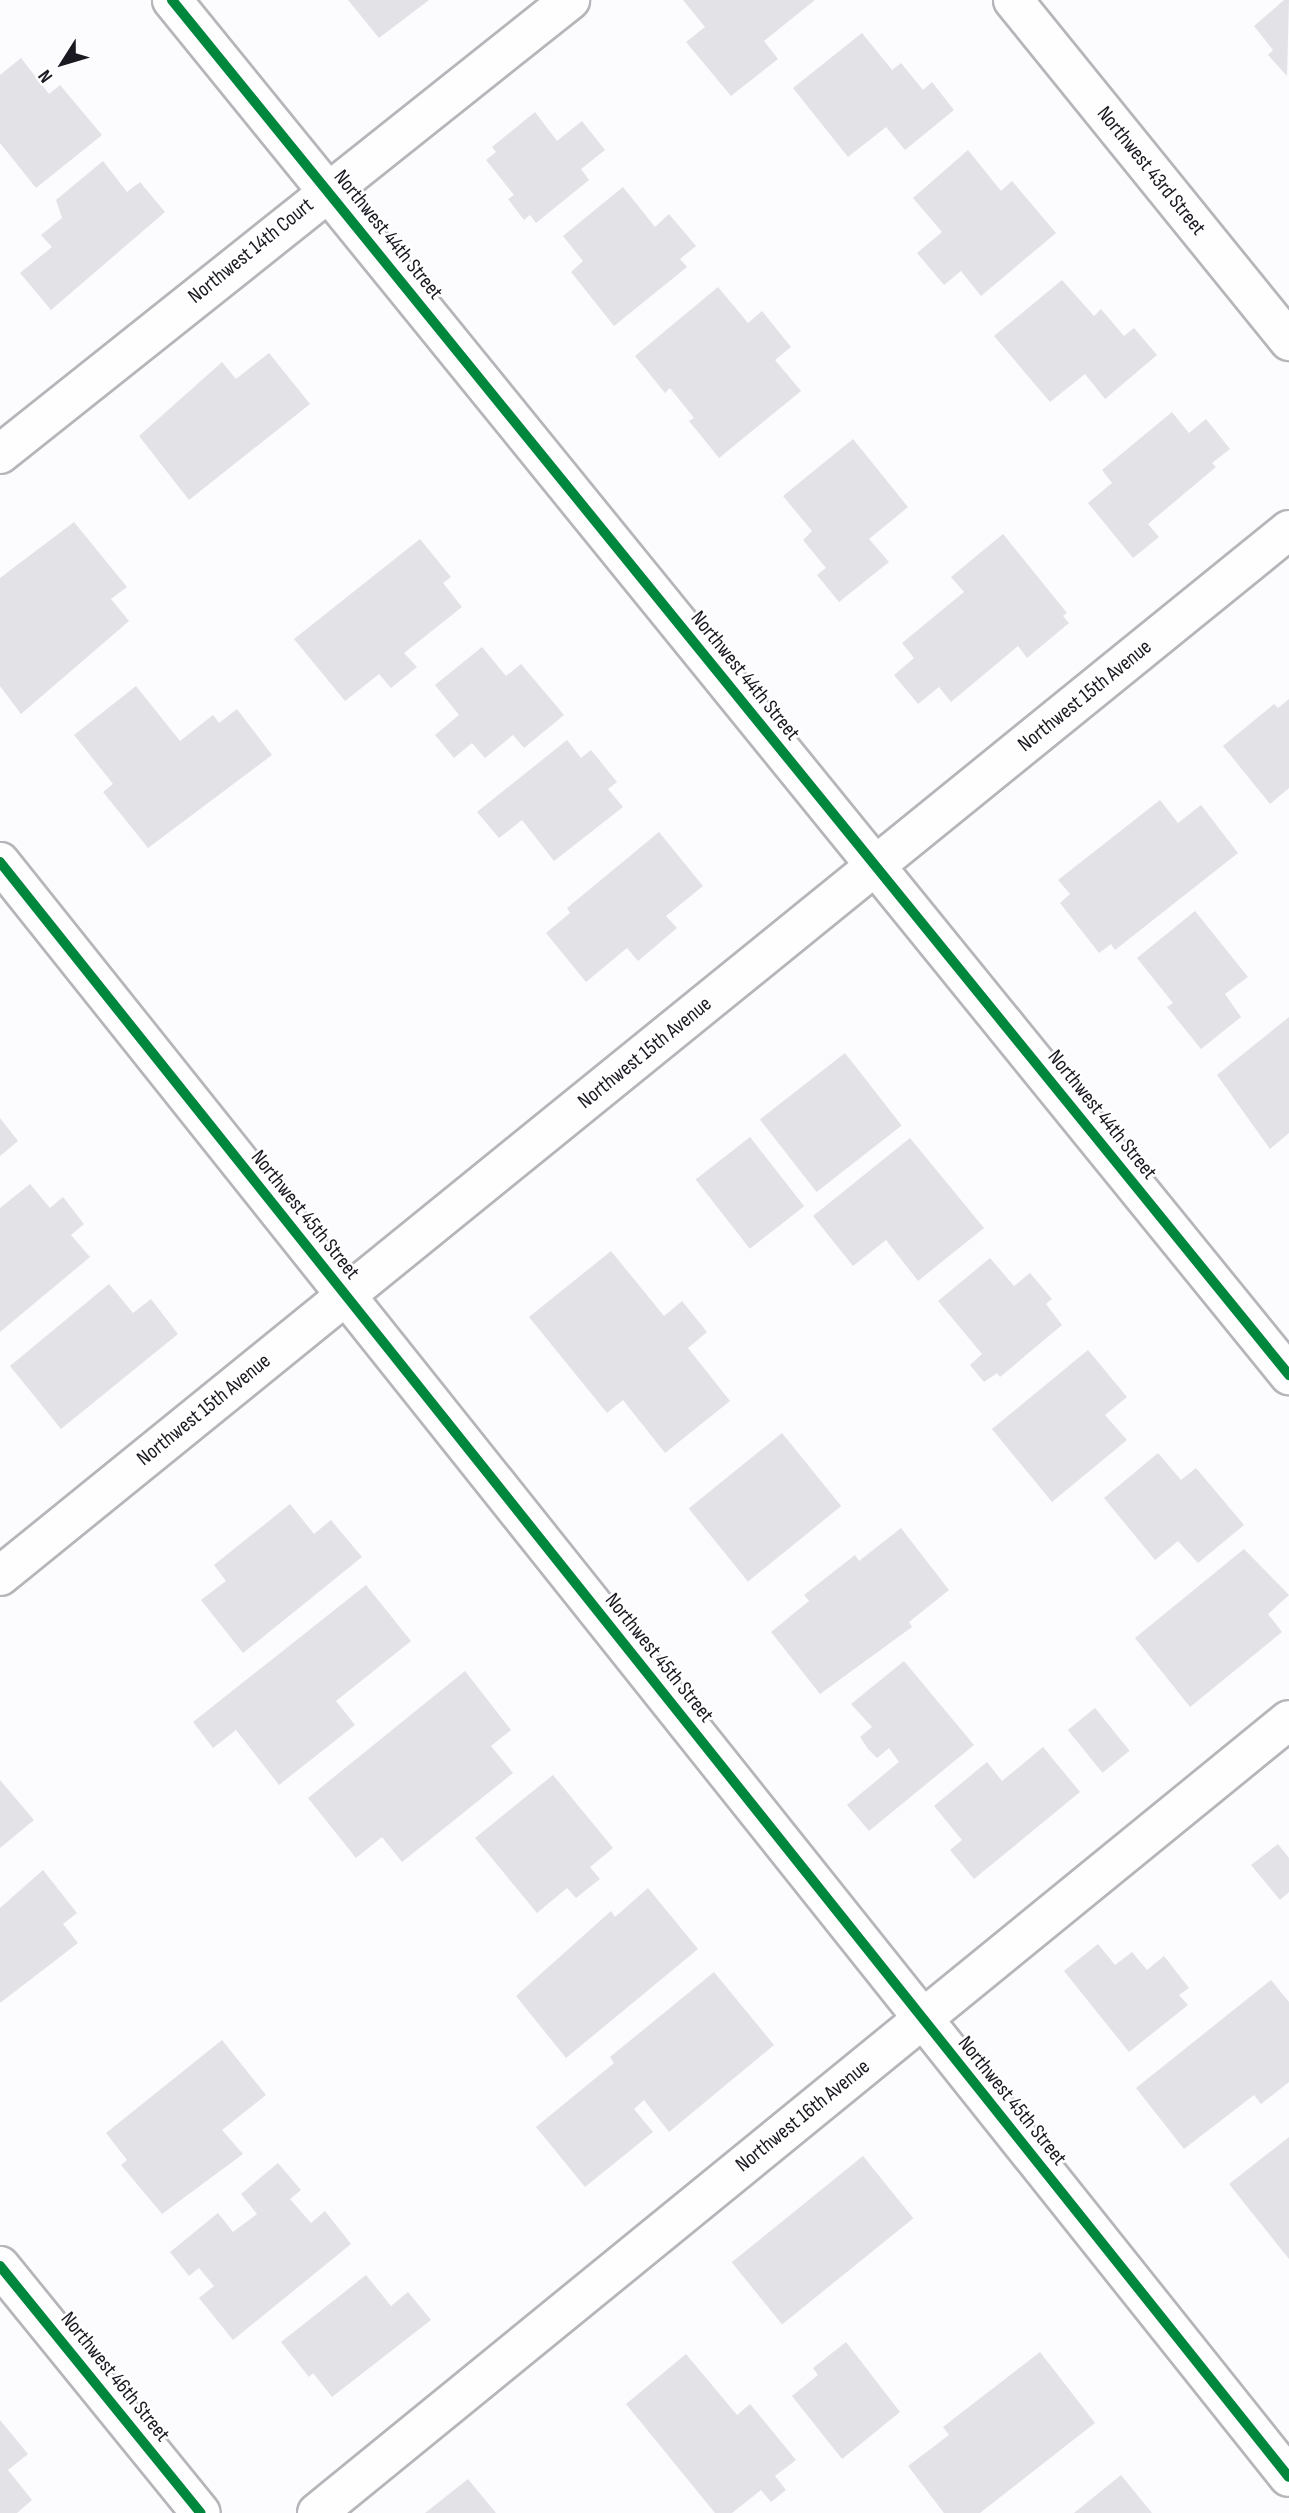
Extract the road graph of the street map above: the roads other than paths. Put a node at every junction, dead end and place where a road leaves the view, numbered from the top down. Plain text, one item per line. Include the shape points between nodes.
1 (172, 0) edge
2 (570, 0) edge
3 (1013, 0) edge
4 (326, 190) junction
5 (1289, 341) edge
6 (0, 454) edge
7 (1289, 530) edge
8 (0, 862) edge
9 (874, 866) junction
10 (345, 1296) junction
11 (1289, 1375) edge
12 (0, 1576) edge
13 (1289, 1720) edge
14 (922, 2019) junction
15 (0, 2266) edge
16 (1289, 2477) edge
17 (201, 2513) edge
18 (317, 2513) edge

1 - 4 street, Northwest 44th Street
2 - 4 street, Northwest 14th Court
3 - 5 street, Northwest 43rd Street
4 - 6 street, Northwest 14th Court
4 - 9 street, Northwest 44th Street
7 - 9 street, Northwest 15th Avenue
8 - 10 street, Northwest 45th Street
9 - 10 street, Northwest 15th Avenue
9 - 11 street, Northwest 44th Street
10 - 12 street, Northwest 15th Avenue
10 - 14 street, Northwest 45th Street
13 - 14 street, Northwest 16th Avenue
14 - 16 street, Northwest 45th Street
14 - 18 street, Northwest 16th Avenue
15 - 17 street, Northwest 46th Street

